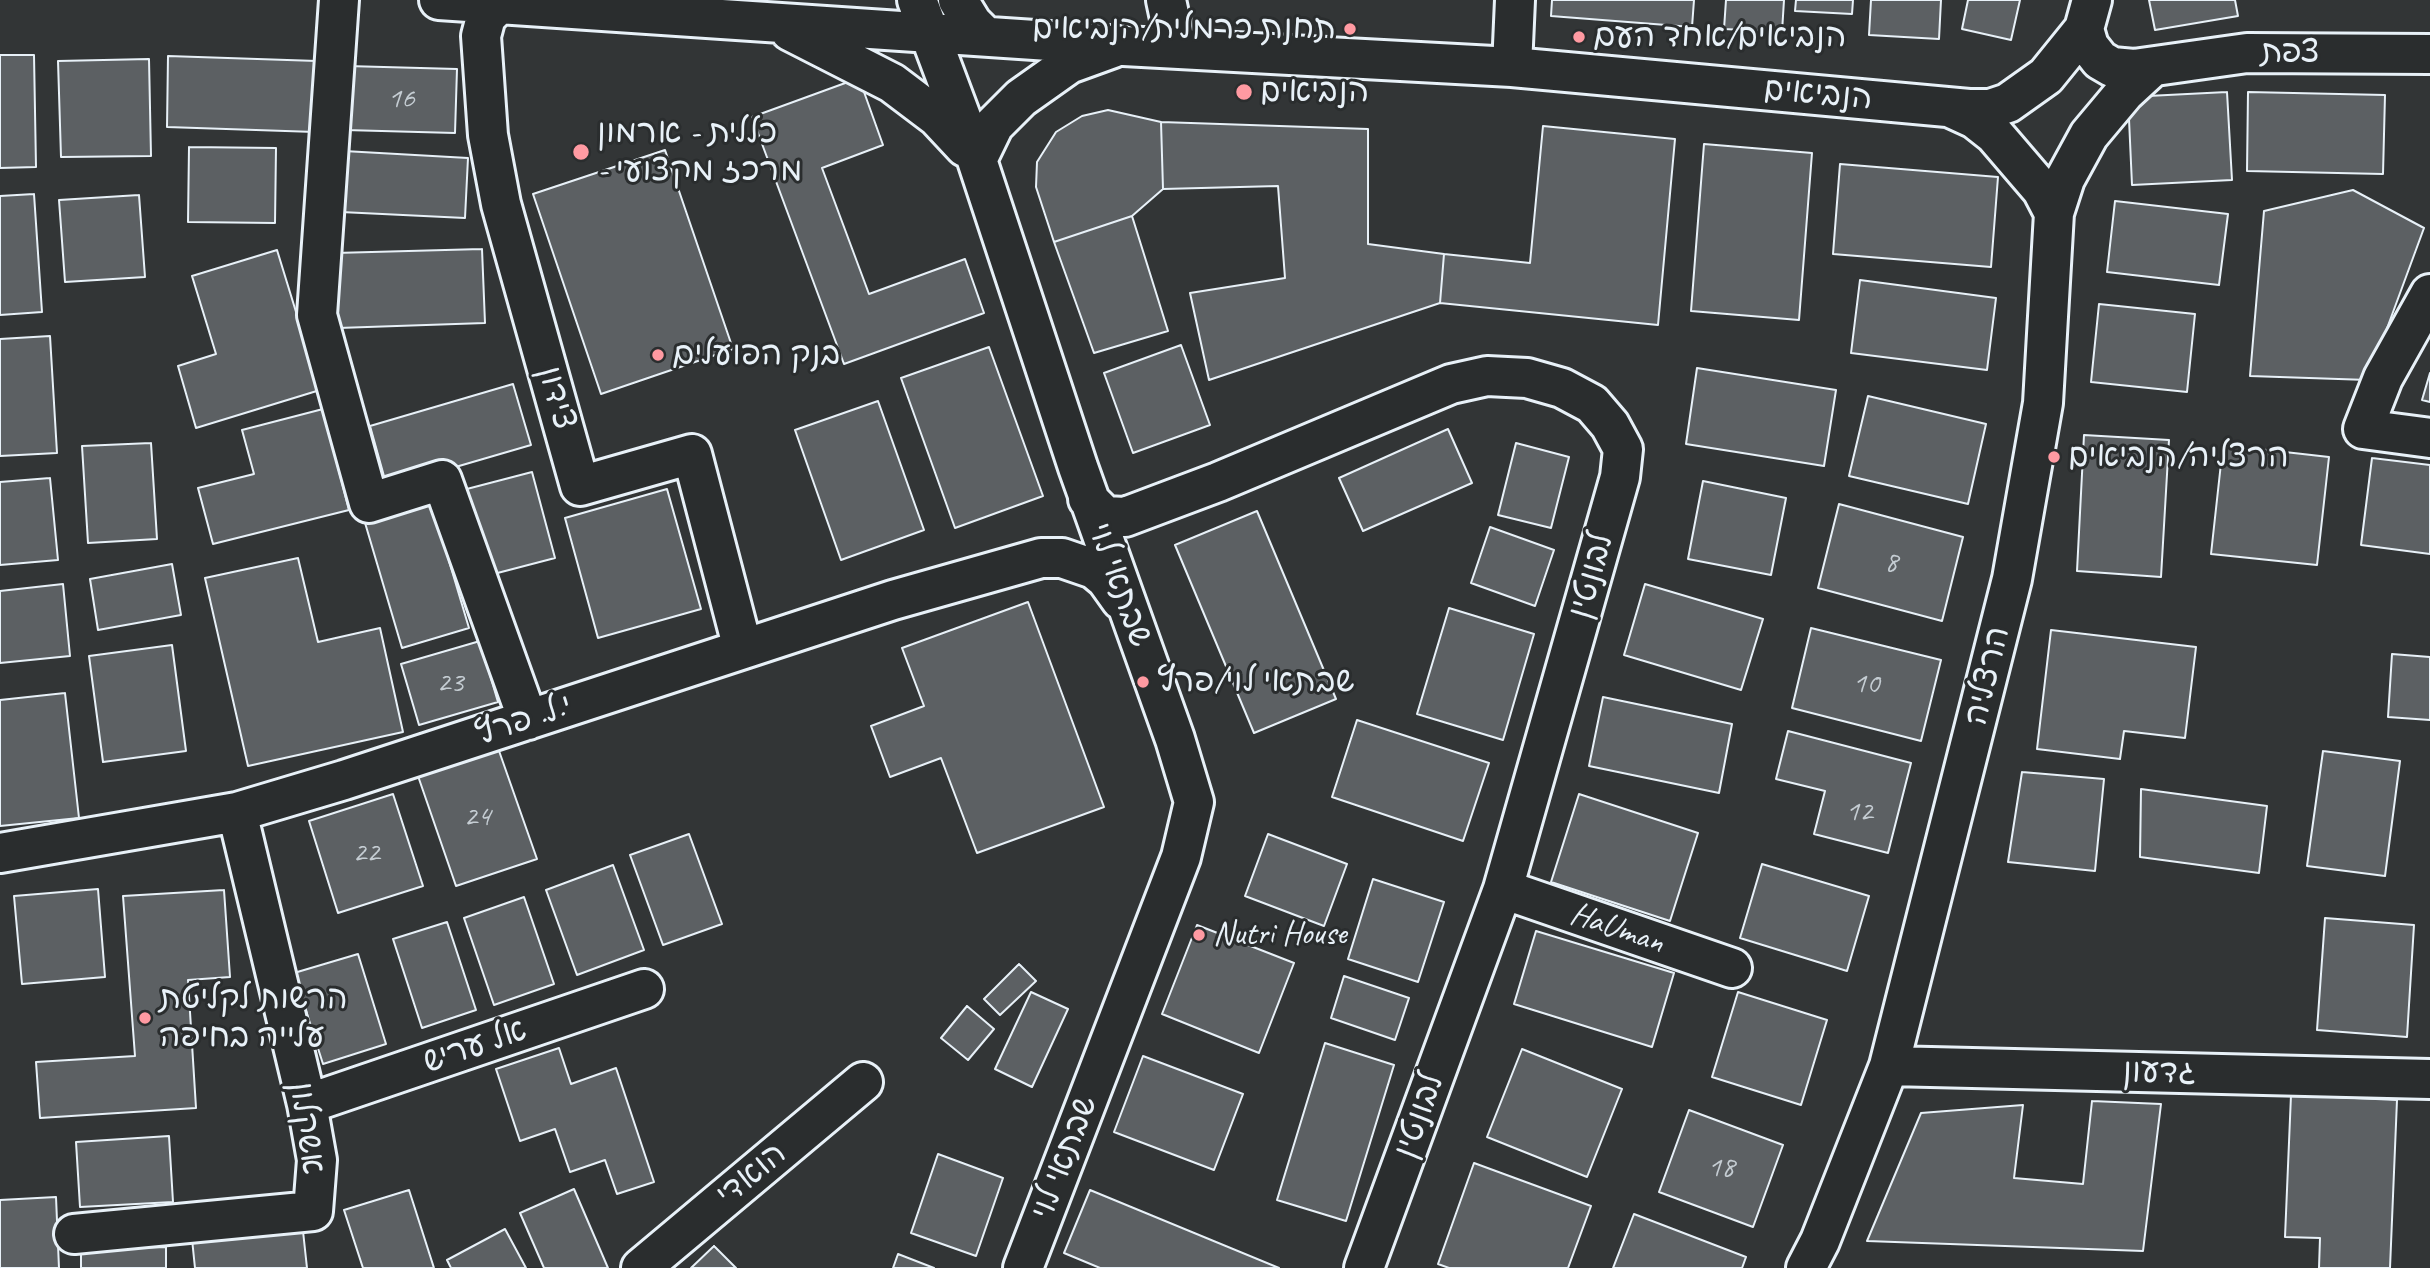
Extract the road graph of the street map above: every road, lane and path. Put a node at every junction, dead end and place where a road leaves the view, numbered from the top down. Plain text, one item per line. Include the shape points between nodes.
1 (339, 0) edge
2 (439, 0) edge
3 (958, 0) edge
4 (1166, 0) edge
5 (1515, 0) edge
6 (499, 4) junction
7 (2088, 14) edge
8 (922, 15) edge
9 (765, 20) junction
10 (984, 34) junction
11 (1124, 46) junction
12 (1176, 47) junction
13 (2430, 54) edge
14 (1512, 67) junction
15 (2151, 68) junction
16 (1949, 107) junction
17 (976, 160) junction
18 (2054, 213) junction
19 (2430, 294) edge
20 (2430, 438) edge
21 (1083, 483) junction
22 (1041, 558) junction
23 (1129, 612) junction
24 (743, 649) junction
25 (528, 720) junction
26 (237, 812) junction
27 (0, 853) edge
28 (1503, 889) junction
29 (1732, 968) dead end
30 (644, 989) dead end
31 (1889, 1066) junction
32 (2430, 1079) edge
33 (863, 1082) dead end
34 (307, 1104) junction
35 (74, 1234) dead end
36 (642, 1268) edge
37 (1023, 1268) edge
38 (1364, 1268) edge
39 (1806, 1268) edge

1 - 25 street via 317,315 369,502 442,480
2 - 6 street, הנביאים
3 - 10 street
4 - 12 street
5 - 14 street
6 - 9 street, הנביאים
6 - 24 street, צידון via 486,17 481,36 488,135 501,204 580,486 692,454
7 - 15 street, צפת via 2089,46 2100,60 2112,67
7 - 16 street, הנביאים via 2058,63 2025,94 1990,109
8 - 9 street, הנביאים
8 - 10 street, הנביאים
8 - 17 street, שבתאי לוי
9 - 17 street, הנביאים via 892,83 937,117
10 - 11 street, הנביאים
11 - 12 street, הנביאים
11 - 17 street via 1069,64 1031,90 994,125
12 - 14 street, הנביאים
13 - 15 street, צפת via 2247,53
14 - 16 street, הנביאים
15 - 18 street via 2089,135 2065,179
16 - 18 street via 1994,134 2042,190
17 - 21 street, שבתאי לוי
18 - 31 street, הרצליה via 2043,403 2012,579
19 - 20 street via 2383,378 2363,429
21 - 22 street via 1059,543
21 - 23 street, שבתאי לוי
21 - 28 street, לבונטין via 1105,516 1125,517 1451,384 1487,376 1527,378 1562,388 1592,404 1623,449 1620,477
22 - 23 street, י.ל. פרץ via 1062,558 1094,569
22 - 24 street, י.ל. פרץ
23 - 37 street, שבתאי לוי via 1194,802 1181,858
24 - 25 street, י.ל. פרץ
25 - 26 street, י.ל. פרץ
26 - 27 street, י.ל. פרץ
26 - 34 street, אשקלון
28 - 29 street, HaUman
28 - 38 street, לבונטין
30 - 34 street, אל עריש
31 - 32 street, גדעון
31 - 39 street, הרצליה
33 - 36 street, הואדי
34 - 35 street, אשקלון via 317,1160 313,1211

